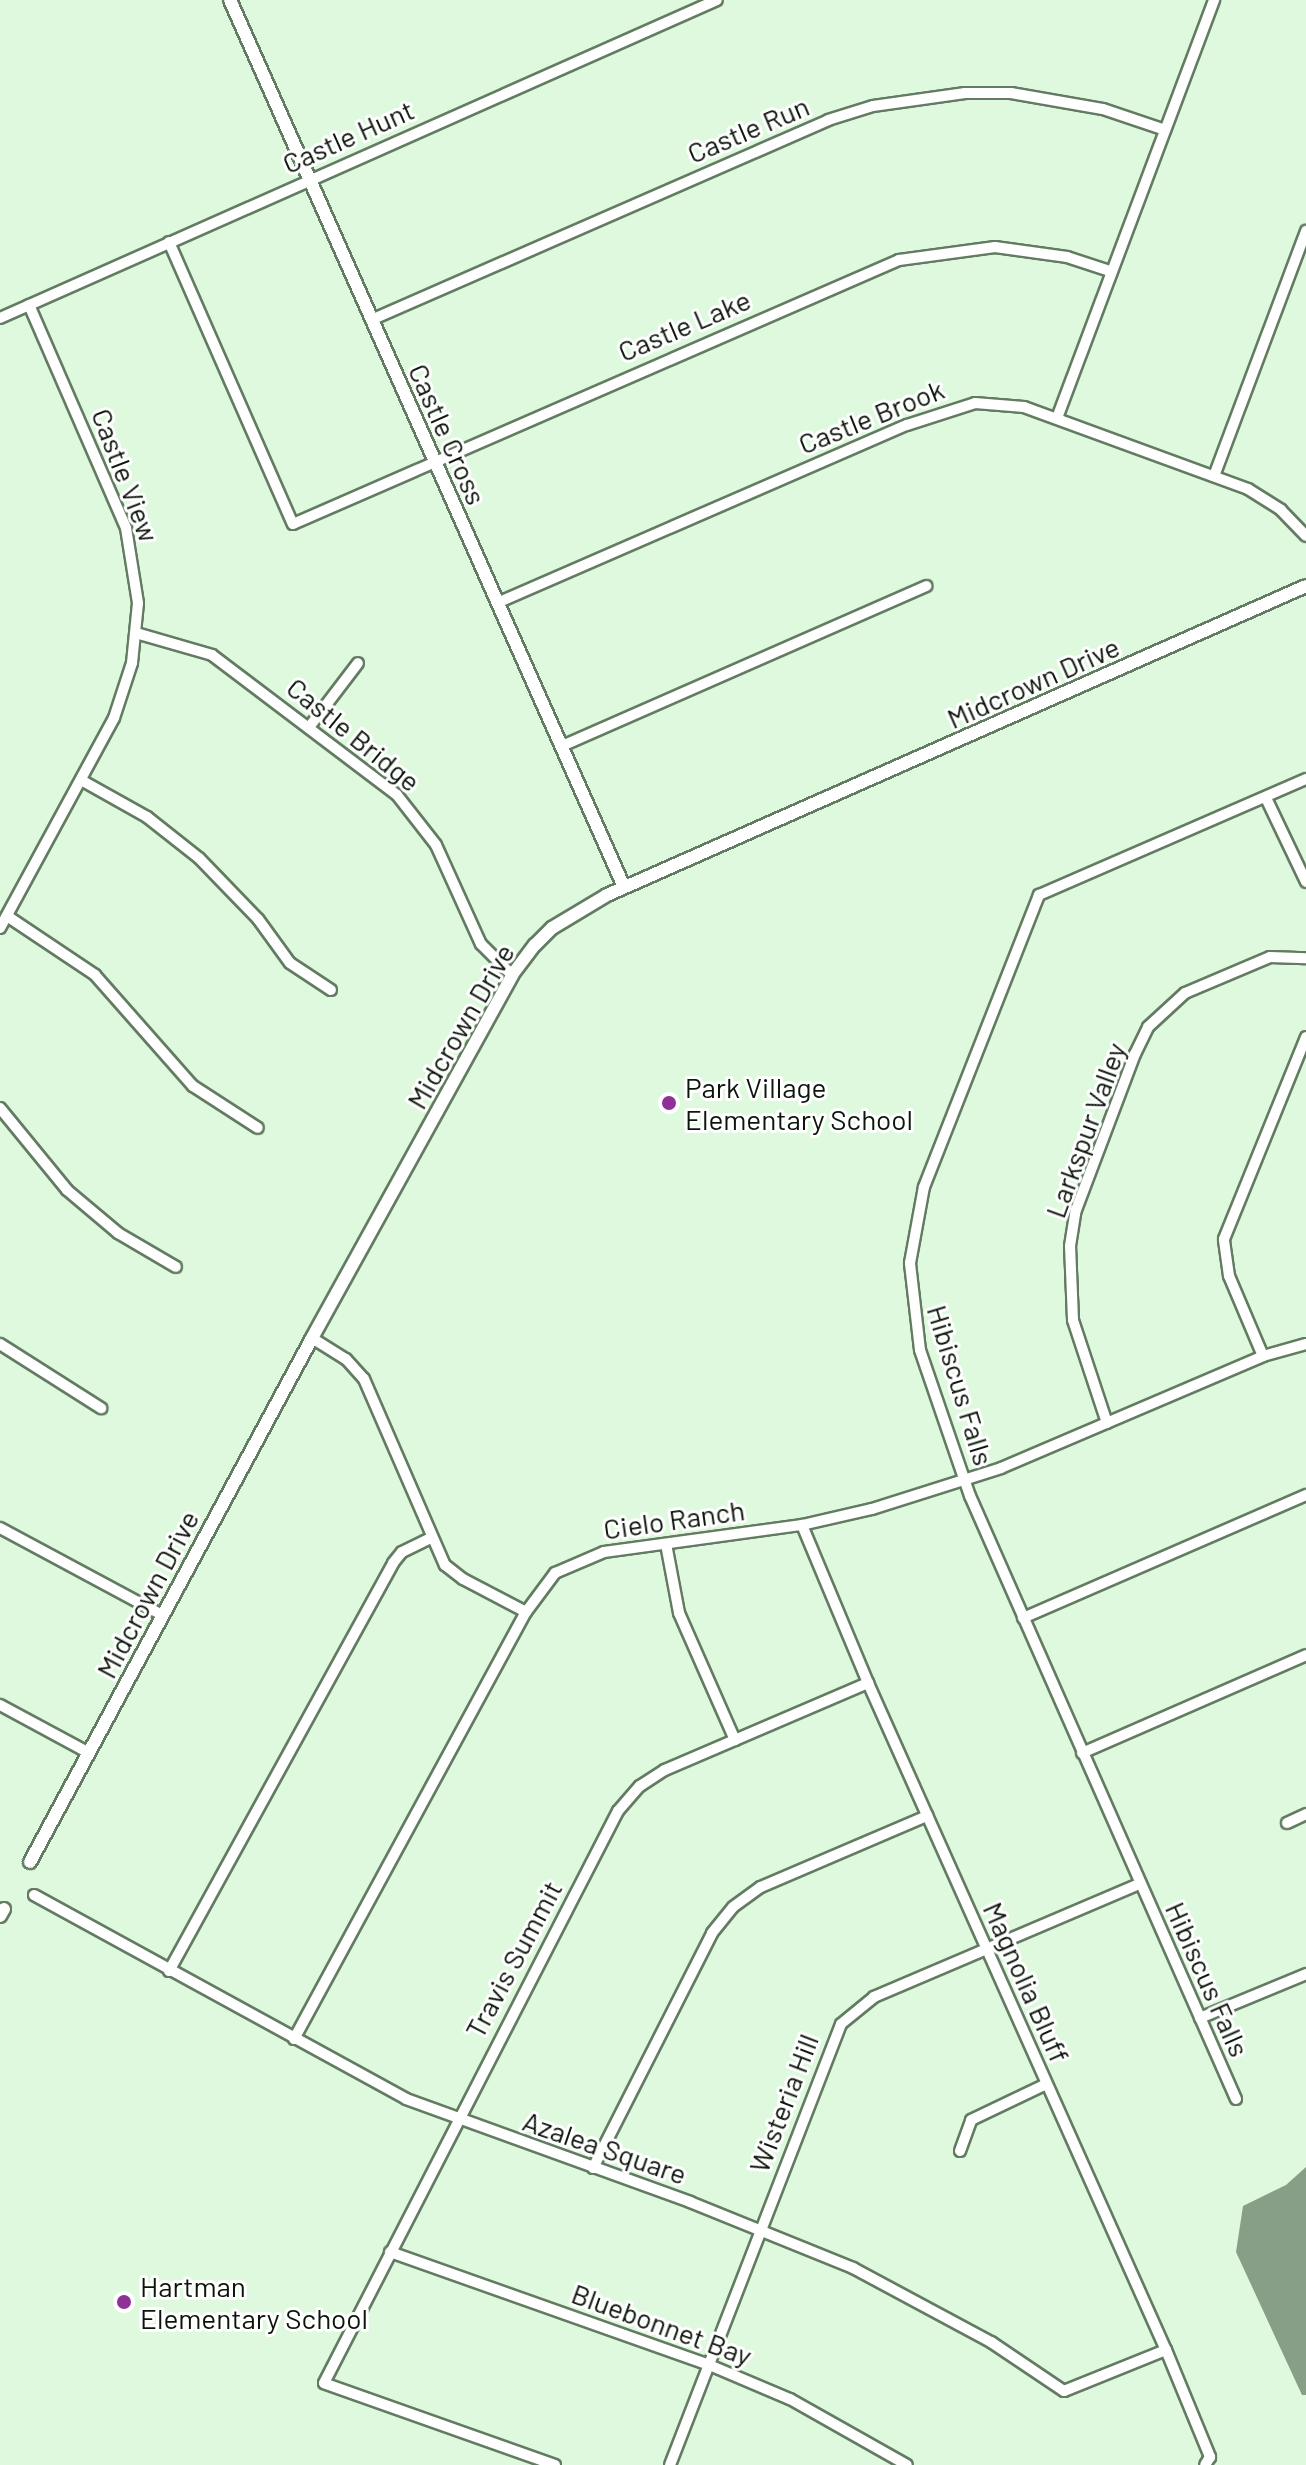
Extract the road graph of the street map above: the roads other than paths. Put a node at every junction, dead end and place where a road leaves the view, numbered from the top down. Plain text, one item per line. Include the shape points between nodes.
1 (230, 0) edge
2 (717, 0) edge
3 (1214, 0) edge
4 (1165, 130) junction
5 (310, 178) junction
6 (1306, 231) edge
7 (169, 242) junction
8 (1110, 271) junction
9 (29, 305) junction
10 (0, 318) edge
11 (371, 320) junction
12 (1057, 418) junction
13 (433, 460) junction
14 (1214, 476) junction
15 (1306, 536) edge
16 (926, 586) dead end
17 (1306, 586) edge
18 (1306, 594) edge
19 (1288, 597) junction
20 (497, 603) junction
21 (136, 633) junction
22 (358, 663) dead end
23 (310, 726) junction
24 (562, 746) junction
25 (1306, 779) edge
26 (81, 780) junction
27 (1266, 798) junction
28 (1306, 882) edge
29 (624, 887) junction
30 (7, 916) junction
31 (0, 928) edge
32 (1306, 958) edge
33 (512, 975) junction
34 (331, 990) dead end
35 (1306, 1037) edge
36 (0, 1108) edge
37 (258, 1128) dead end
38 (176, 1267) dead end
39 (312, 1338) junction
40 (0, 1344) edge
41 (1306, 1344) edge
42 (1263, 1356) junction
43 (101, 1408) dead end
44 (1107, 1423) junction
45 (964, 1480) junction
46 (1306, 1495) edge
47 (802, 1525) junction
48 (0, 1528) edge
49 (431, 1538) junction
50 (666, 1544) junction
51 (526, 1612) junction
52 (162, 1615) junction
53 (1023, 1618) junction
54 (1306, 1655) edge
55 (868, 1683) junction
56 (0, 1705) edge
57 (735, 1740) junction
58 (89, 1753) junction
59 (1082, 1753) junction
60 (1306, 1814) edge
61 (927, 1816) junction
62 (1287, 1823) dead end
63 (30, 1862) dead end
64 (1139, 1884) junction
65 (34, 1895) dead end
66 (987, 1949) junction
67 (169, 1971) junction
68 (1306, 1974) edge
69 (1200, 2018) junction
70 (294, 2039) junction
71 (1046, 2084) junction
72 (1236, 2099) dead end
73 (456, 2120) junction
74 (960, 2151) dead end
75 (593, 2168) junction
76 (760, 2229) junction
77 (390, 2252) junction
78 (1166, 2350) junction
79 (707, 2364) junction
80 (1207, 2461) edge
81 (555, 2465) edge
82 (670, 2465) edge
83 (907, 2465) edge

1 - 5 street, Castle Cross
2 - 5 street, Castle Hunt
3 - 4 street
4 - 8 street
4 - 11 street, Castle Run via 1103,109 1011,93 934,96 873,106 828,120
5 - 7 street, Castle Hunt
5 - 11 street, Castle Cross
6 - 14 street
7 - 9 street, Castle Hunt
7 - 13 street, Castle Lake via 293,524
8 - 12 street
8 - 13 street, Castle Lake via 1067,257 995,247 899,260
9 - 10 street, Castle Hunt
9 - 21 street, Castle View via 126,528 137,578
11 - 13 street, Castle Cross
12 - 14 street, Castle Brook
12 - 20 street, Castle Brook via 999,403 949,407
13 - 20 street, Castle Cross
14 - 15 street, Castle Brook via 1271,502
16 - 24 street
17 - 19 street, Midcrown Drive
18 - 19 street, Midcrown Drive
19 - 29 street, Midcrown Drive
20 - 24 street, Castle Cross
21 - 23 street, Castle Bridge via 212,655
21 - 26 street, Castle View via 125,691
22 - 23 street
23 - 33 street, Castle Bridge via 410,807 436,845 481,944
24 - 29 street, Castle Cross
25 - 27 street, Hibiscus Falls
26 - 30 street, Castle View
26 - 34 street via 147,817 199,858 258,919 290,963
27 - 28 street
27 - 45 street, Hibiscus Falls via 1039,895 924,1187 912,1236 913,1320
29 - 33 street, Midcrown Drive via 552,928
30 - 31 street, Castle View
30 - 37 street via 95,975 193,1086
32 - 44 street, Larkspur Valley via 1270,957 1185,993 1155,1018 1135,1054 1076,1210 1070,1246 1073,1320
33 - 39 street, Midcrown Drive
35 - 42 street via 1224,1239 1229,1276
36 - 38 street via 67,1190 118,1233
39 - 49 street via 346,1359 364,1379
39 - 52 street, Midcrown Drive
40 - 43 street
41 - 42 street, Cielo Ranch
42 - 44 street, Cielo Ranch
44 - 45 street, Cielo Ranch
45 - 47 street, Cielo Ranch
45 - 53 street, Hibiscus Falls
46 - 53 street
47 - 50 street, Cielo Ranch
47 - 55 street, Magnolia Bluff
48 - 52 street
49 - 51 street via 453,1572
49 - 67 street via 402,1552 393,1563
50 - 51 street, Cielo Ranch via 604,1552 572,1563 544,1585
50 - 57 street via 679,1613
51 - 70 street, Cielo Ranch
52 - 58 street, Midcrown Drive
53 - 59 street, Hibiscus Falls
54 - 59 street
55 - 57 street, Travis Summit
55 - 61 street, Magnolia Bluff
56 - 58 street
57 - 73 street, Travis Summit via 665,1770 640,1786 618,1811
58 - 63 street, Midcrown Drive
59 - 64 street, Hibiscus Falls
60 - 62 street
61 - 66 street, Magnolia Bluff
61 - 75 street via 761,1887 733,1907 712,1933
64 - 66 street, Wisteria Hill
64 - 69 street, Hibiscus Falls
65 - 67 street, Azalea Square
66 - 71 street, Magnolia Bluff
66 - 76 street, Wisteria Hill via 874,1997 841,2024
67 - 70 street, Azalea Square
68 - 69 street
69 - 72 street, Hibiscus Falls
70 - 73 street, Azalea Square
71 - 74 street via 971,2120
71 - 78 street, Magnolia Bluff
73 - 75 street, Azalea Square
73 - 77 street, Travis Summit
75 - 76 street, Azalea Square
76 - 78 street, Azalea Square via 923,2303 1064,2391
76 - 79 street, Wisteria Hill
77 - 79 street, Bluebonnet Bay
77 - 81 street, Travis Summit via 324,2383
78 - 80 street, Magnolia Bluff
79 - 82 street, Wisteria Hill
79 - 83 street, Bluebonnet Bay via 790,2399

